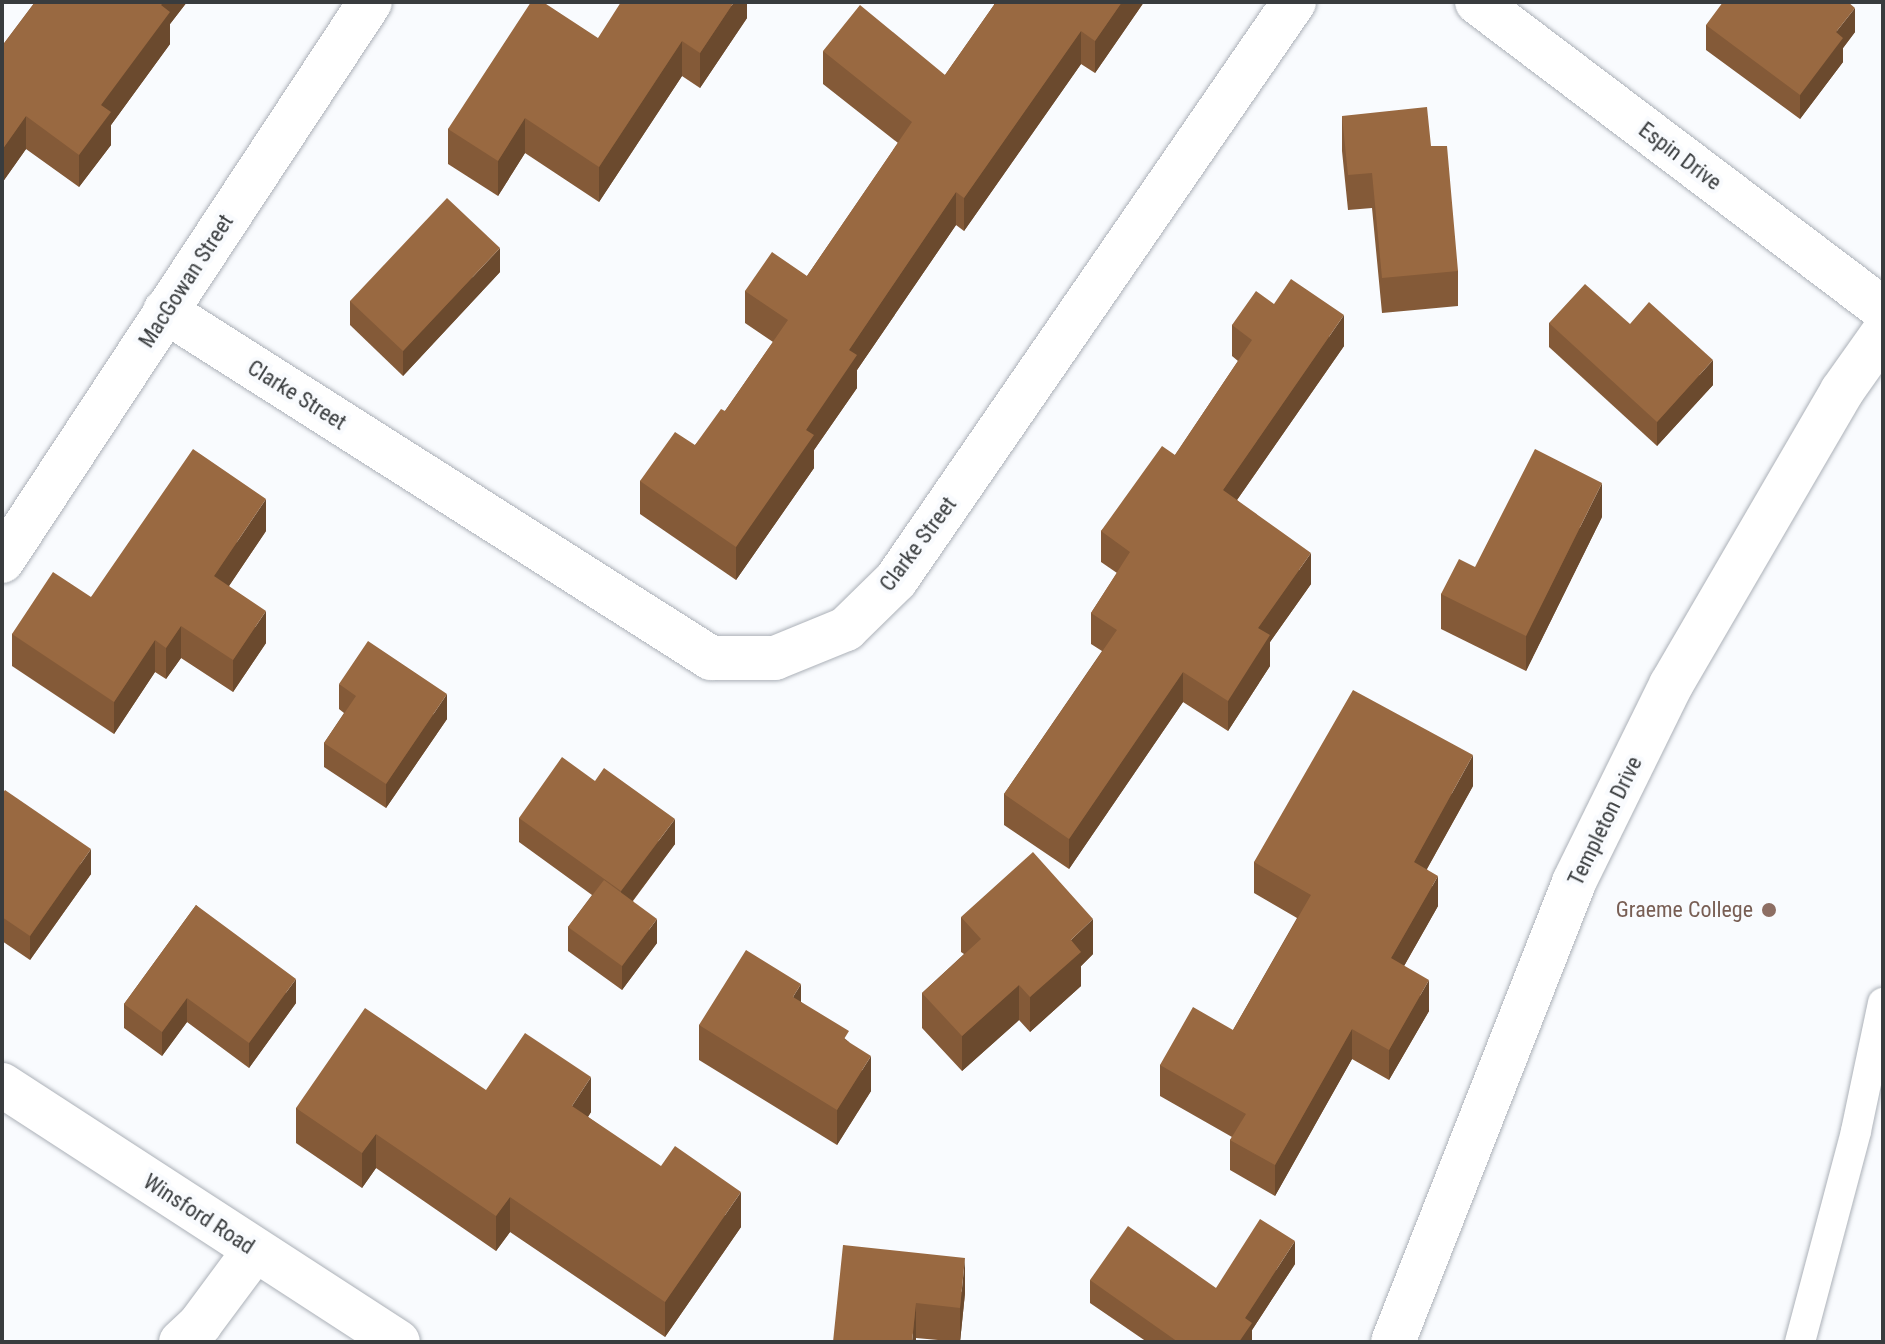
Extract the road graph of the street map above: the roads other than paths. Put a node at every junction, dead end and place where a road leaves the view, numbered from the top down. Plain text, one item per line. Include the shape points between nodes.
1 (370, 2) edge
2 (1294, 2) edge
3 (1477, 2) edge
4 (1883, 309) edge
5 (165, 311) junction
6 (1883, 333) edge
7 (2, 561) edge
8 (1883, 1003) edge
9 (2, 1085) edge
10 (255, 1250) junction
11 (181, 1342) edge
12 (398, 1342) edge
13 (1393, 1342) edge
14 (1800, 1342) edge

1 - 5 street, MacGowan Street
2 - 5 street, Clarke Street via 896,580 846,629 775,658 711,658
3 - 4 street, Espin Drive
5 - 7 street, MacGowan Street
6 - 13 street, Templeton Drive via 1819,429 1671,685 1574,882
8 - 14 lane via 1856,1131
9 - 10 street, Winsford Road
10 - 11 street
10 - 12 street, Winsford Road

